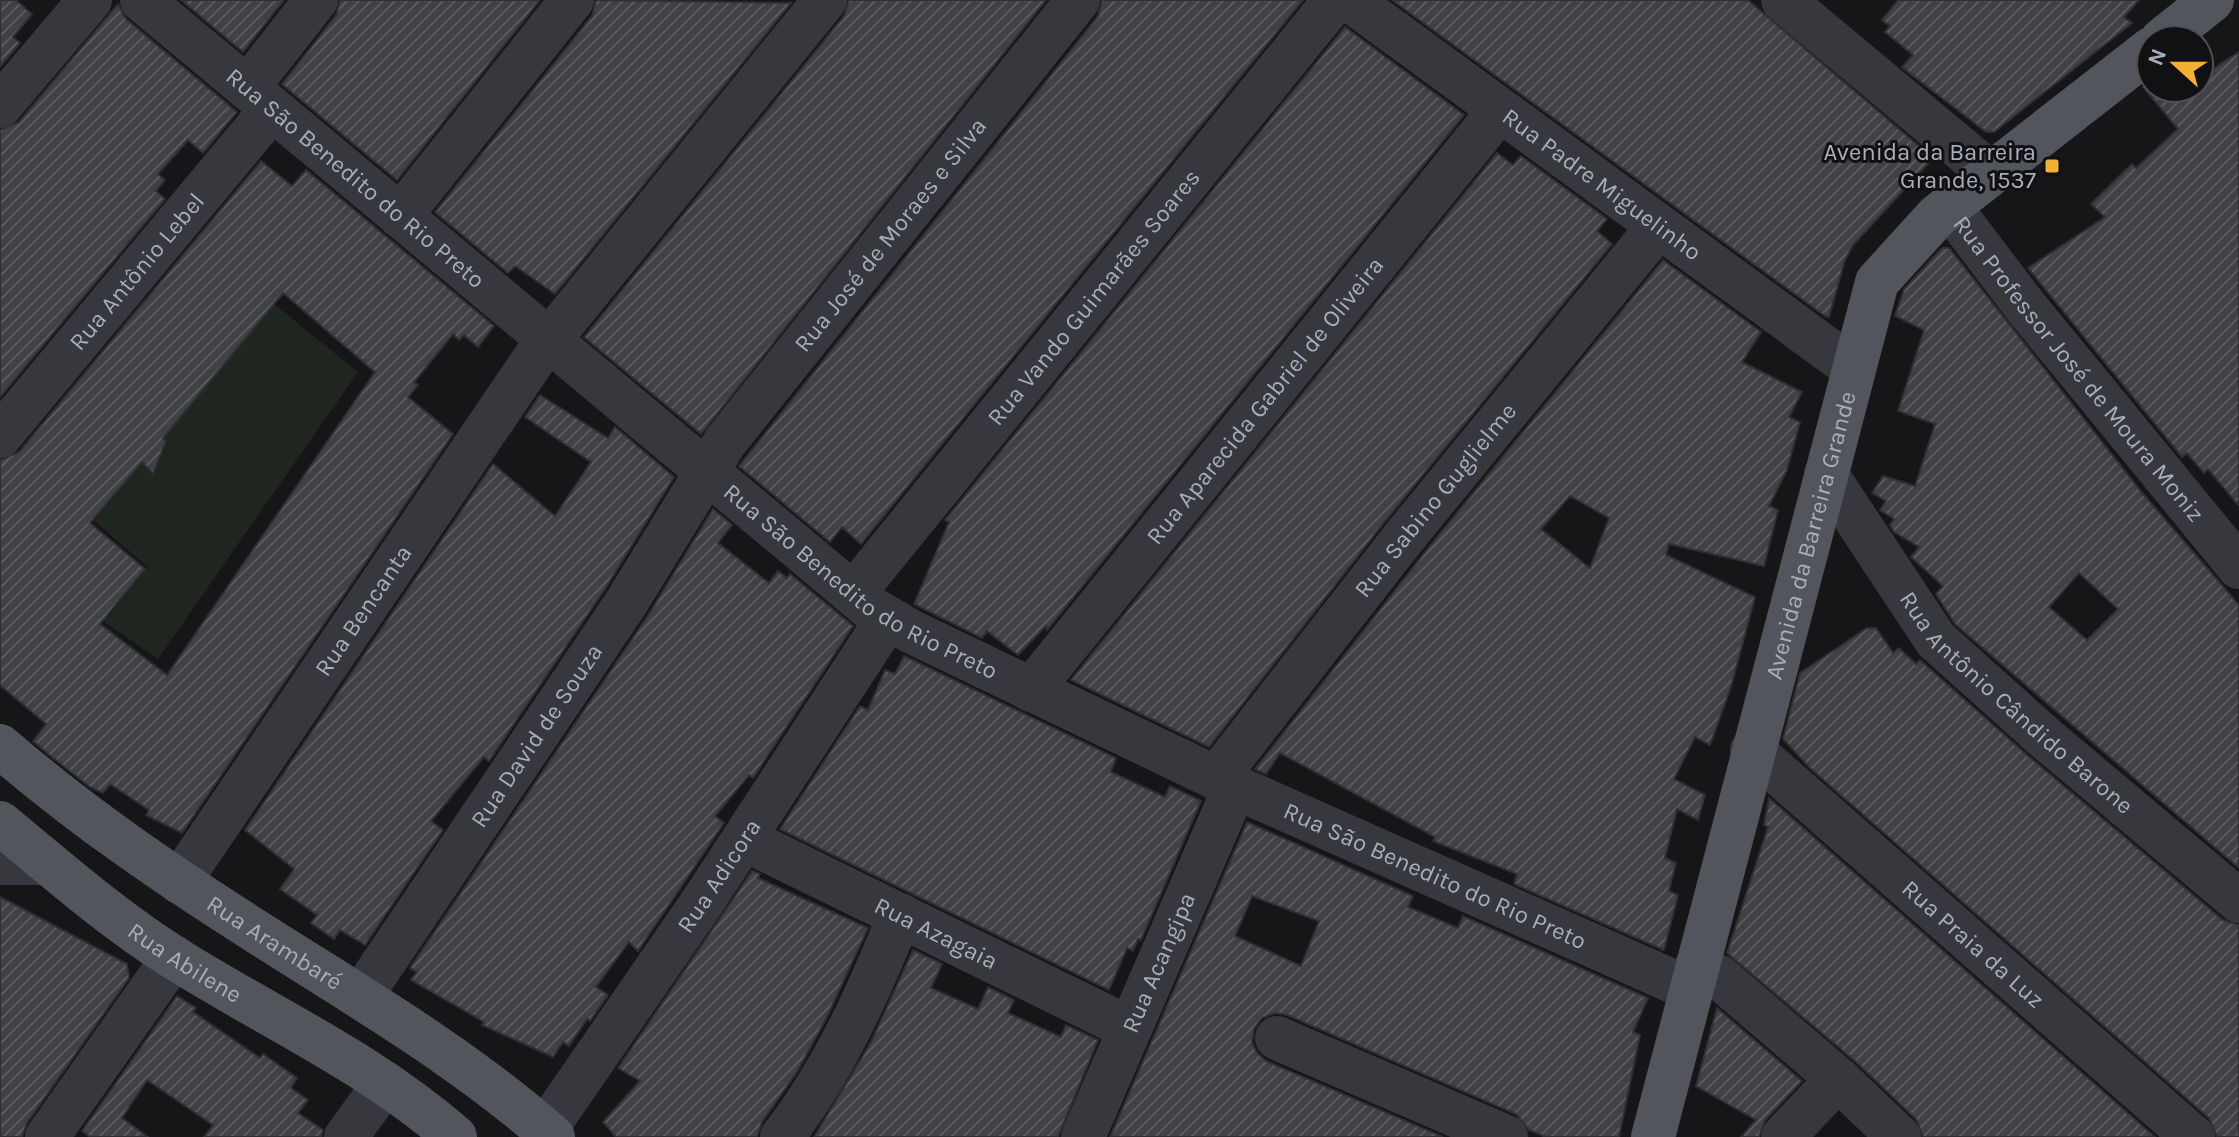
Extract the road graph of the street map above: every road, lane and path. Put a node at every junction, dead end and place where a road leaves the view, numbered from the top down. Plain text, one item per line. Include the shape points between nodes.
1 (90, 0) edge
2 (142, 0) edge
3 (316, 0) edge
4 (572, 0) edge
5 (825, 0) edge
6 (1078, 0) edge
7 (1335, 0) edge
8 (1350, 0) edge
9 (2212, 0) edge
10 (1808, 7) edge
11 (2182, 24) edge
12 (2135, 61) edge
13 (260, 98) junction
14 (0, 106) edge
15 (1500, 110) junction
16 (1990, 173) junction
17 (1949, 206) junction
18 (400, 216) junction
19 (1658, 227) junction
20 (549, 338) junction
21 (1853, 368) junction
22 (0, 436) edge
23 (706, 471) junction
24 (1826, 474) junction
25 (2231, 540) edge
26 (871, 606) junction
27 (1031, 690) junction
28 (0, 746) edge
29 (1752, 750) junction
30 (1226, 782) junction
31 (0, 823) edge
32 (744, 839) junction
33 (0, 863) edge
34 (48, 863) junction
35 (179, 882) junction
36 (2239, 901) edge
37 (900, 915) junction
38 (174, 957) junction
39 (1693, 978) junction
40 (361, 996) junction
41 (1129, 1028) junction
42 (1277, 1038) dead end
43 (1838, 1079) junction
44 (385, 1083) junction
45 (794, 1132) edge
46 (549, 1134) edge
47 (47, 1137) edge
48 (346, 1137) edge
49 (455, 1137) edge
50 (1083, 1137) edge
51 (1506, 1137) edge
52 (1653, 1137) edge
53 (1783, 1137) edge
54 (1899, 1137) edge
55 (2193, 1137) edge

1 - 14 street
2 - 13 street, Rua São Benedito do Rio Preto
3 - 13 street, Rua Antônio Lebel
4 - 18 street
5 - 20 street, Rua Bencanta
6 - 23 street, Rua José de Moraes e Silva
7 - 26 street, Rua Vando Guimarães Soares
8 - 15 street, Rua Padre Miguelinho
9 - 11 main road
10 - 16 street
12 - 16 main road, Avenida da Barreira Grande
13 - 18 street, Rua São Benedito do Rio Preto
13 - 22 street, Rua Antônio Lebel
15 - 19 street, Rua Padre Miguelinho
15 - 27 street, Rua Aparecida Gabriel de Oliveira
16 - 17 main road, Avenida da Barreira Grande
17 - 21 main road, Avenida da Barreira Grande via 1877,282
17 - 25 street, Rua Professor José de Moura Moniz via 2025,306
18 - 20 street, Rua São Benedito do Rio Preto
19 - 21 street, Rua Padre Miguelinho
19 - 30 street, Rua Sabino Guglielme via 1405,536
20 - 23 street, Rua São Benedito do Rio Preto
20 - 35 street, Rua Bencanta
21 - 24 main road, Avenida da Barreira Grande
23 - 26 street, Rua São Benedito do Rio Preto
23 - 40 street, Rua David de Souza via 626,603
24 - 29 main road, Avenida da Barreira Grande
24 - 36 street, Rua Antônio Cândido Barone via 1936,640
26 - 27 street, Rua São Benedito do Rio Preto
26 - 32 street, Rua Adicora
27 - 30 street, Rua São Benedito do Rio Preto
28 - 35 main road, Rua Arambaré via 64,801
29 - 39 main road, Avenida da Barreira Grande
29 - 55 street, Rua Praia da Luz
30 - 39 street, Rua São Benedito do Rio Preto
30 - 41 street, Rua Acangipa
31 - 34 main road, Rua Abilene
32 - 37 street, Rua Azagaia
32 - 46 street, Rua Adicora
33 - 34 street
34 - 38 main road, Rua Abilene via 114,918
35 - 40 main road, Rua Arambaré
37 - 41 street, Rua Azagaia
37 - 45 street via 864,1003
38 - 44 main road, Rua Abilene
38 - 47 street
39 - 43 street, Rua São Benedito do Rio Preto via 1719,977
39 - 52 main road, Avenida da Barreira Grande
40 - 46 main road, Rua Arambaré via 510,1099
41 - 50 street, Rua Acangipa
42 - 51 street
43 - 53 street
43 - 54 street, Rua São Benedito do Rio Preto
44 - 48 street
44 - 49 main road

